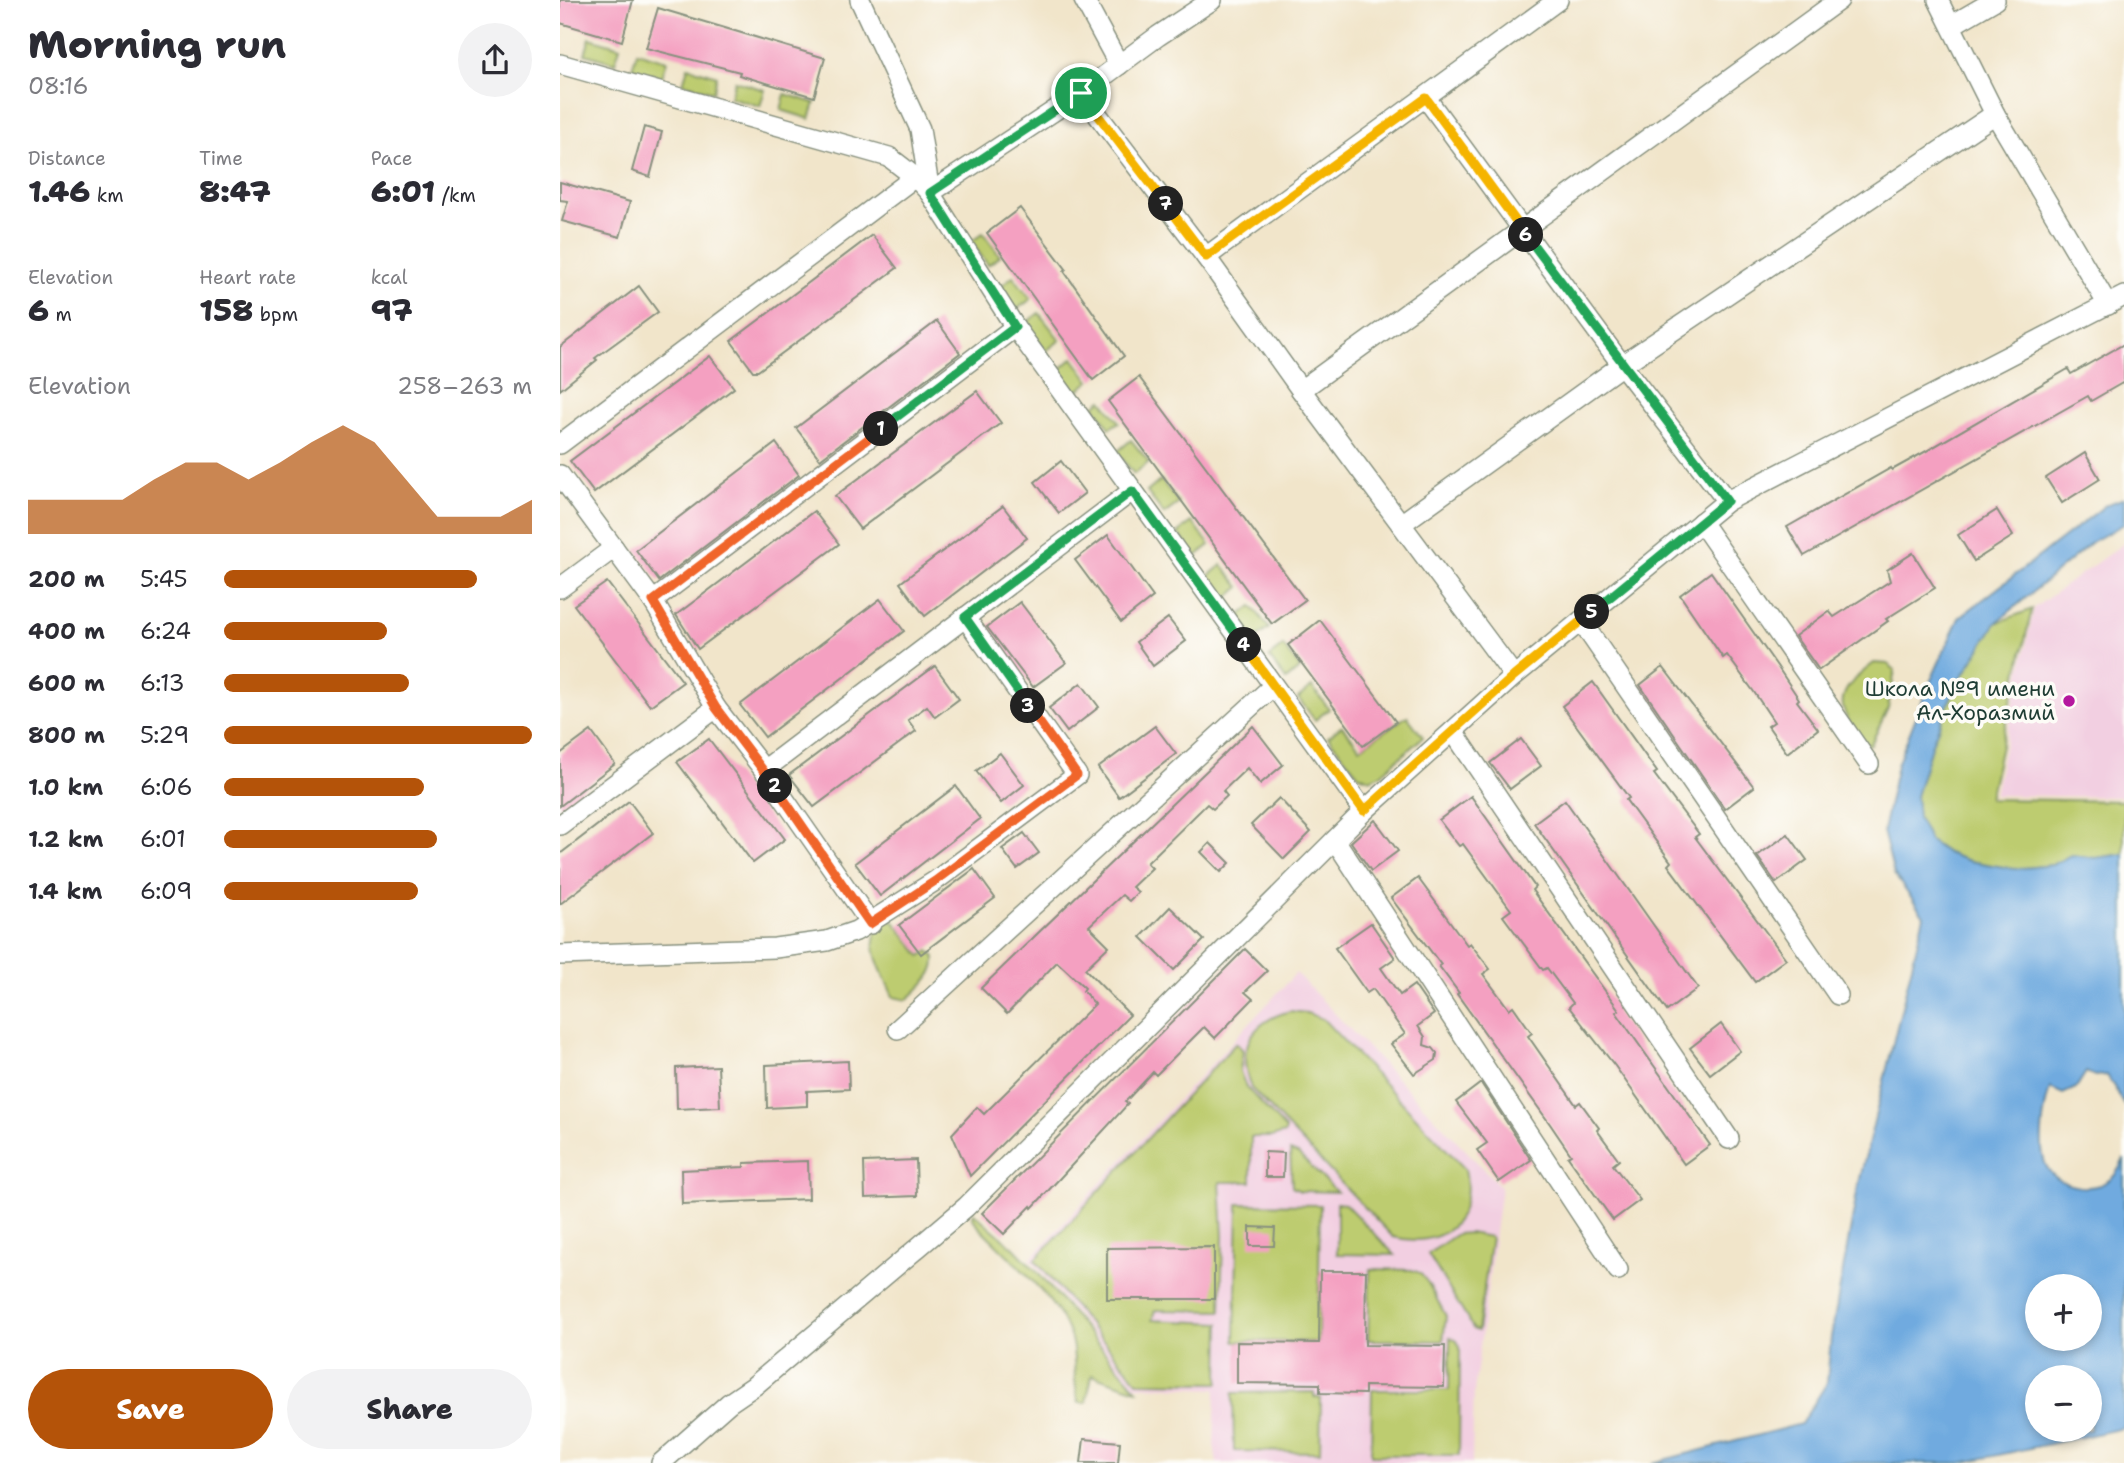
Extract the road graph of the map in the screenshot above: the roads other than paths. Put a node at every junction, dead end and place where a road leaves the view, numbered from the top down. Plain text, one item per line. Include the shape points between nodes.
1 (860, 0) edge
2 (1084, 0) edge
3 (1212, 0) edge
4 (1558, 0) edge
5 (1839, 0) edge
6 (1938, 0) edge
7 (1995, 0) edge
8 (1952, 24) junction
9 (560, 64) edge
10 (1119, 65) junction
11 (1081, 93) junction
12 (1426, 98) junction
13 (1995, 114) junction
14 (915, 177) junction
15 (930, 193) junction
16 (1521, 229) junction
17 (1206, 257) junction
18 (2116, 300) edge
19 (1015, 327) junction
20 (1622, 365) junction
21 (1301, 390) junction
22 (560, 444) edge
23 (560, 475) edge
24 (1132, 491) junction
25 (1727, 501) junction
26 (1702, 522) junction
27 (1401, 524) junction
28 (614, 548) junction
29 (560, 588) edge
30 (653, 601) junction
31 (965, 617) junction
32 (1581, 621) junction
33 (1514, 676) junction
34 (1273, 686) junction
35 (716, 708) junction
36 (1453, 731) junction
37 (1868, 764) dead end
38 (764, 770) junction
39 (1364, 811) junction
40 (560, 825) edge
41 (1335, 840) junction
42 (870, 924) junction
43 (560, 955) edge
44 (1838, 995) dead end
45 (898, 1029) dead end
46 (1729, 1139) dead end
47 (1618, 1270) dead end
48 (661, 1463) edge

1 - 15 street via 920,129
2 - 10 street
3 - 10 street
4 - 12 street
5 - 16 street
6 - 8 street
7 - 8 street
8 - 13 street
9 - 14 street via 889,157
10 - 11 street
11 - 15 street
11 - 17 street
12 - 16 street
12 - 17 street
13 - 18 street
13 - 20 street
14 - 15 street
14 - 22 street
15 - 19 street
16 - 20 street
16 - 21 street
17 - 21 street
18 - 25 street
19 - 24 street
19 - 30 street
20 - 25 street
20 - 27 street
21 - 27 street
23 - 28 street
24 - 31 street
24 - 34 street
25 - 26 street
26 - 32 street
26 - 37 street
27 - 33 street
28 - 29 street
28 - 30 street
30 - 35 street
31 - 38 street
31 - 42 street via 1077,775
32 - 33 street
32 - 44 street
33 - 36 street
34 - 39 street
34 - 45 street
35 - 38 street
35 - 40 street
36 - 39 street
36 - 46 street
38 - 42 street
39 - 41 street
41 - 47 street
41 - 48 street via 966,1206
42 - 43 street via 827,941 775,948

